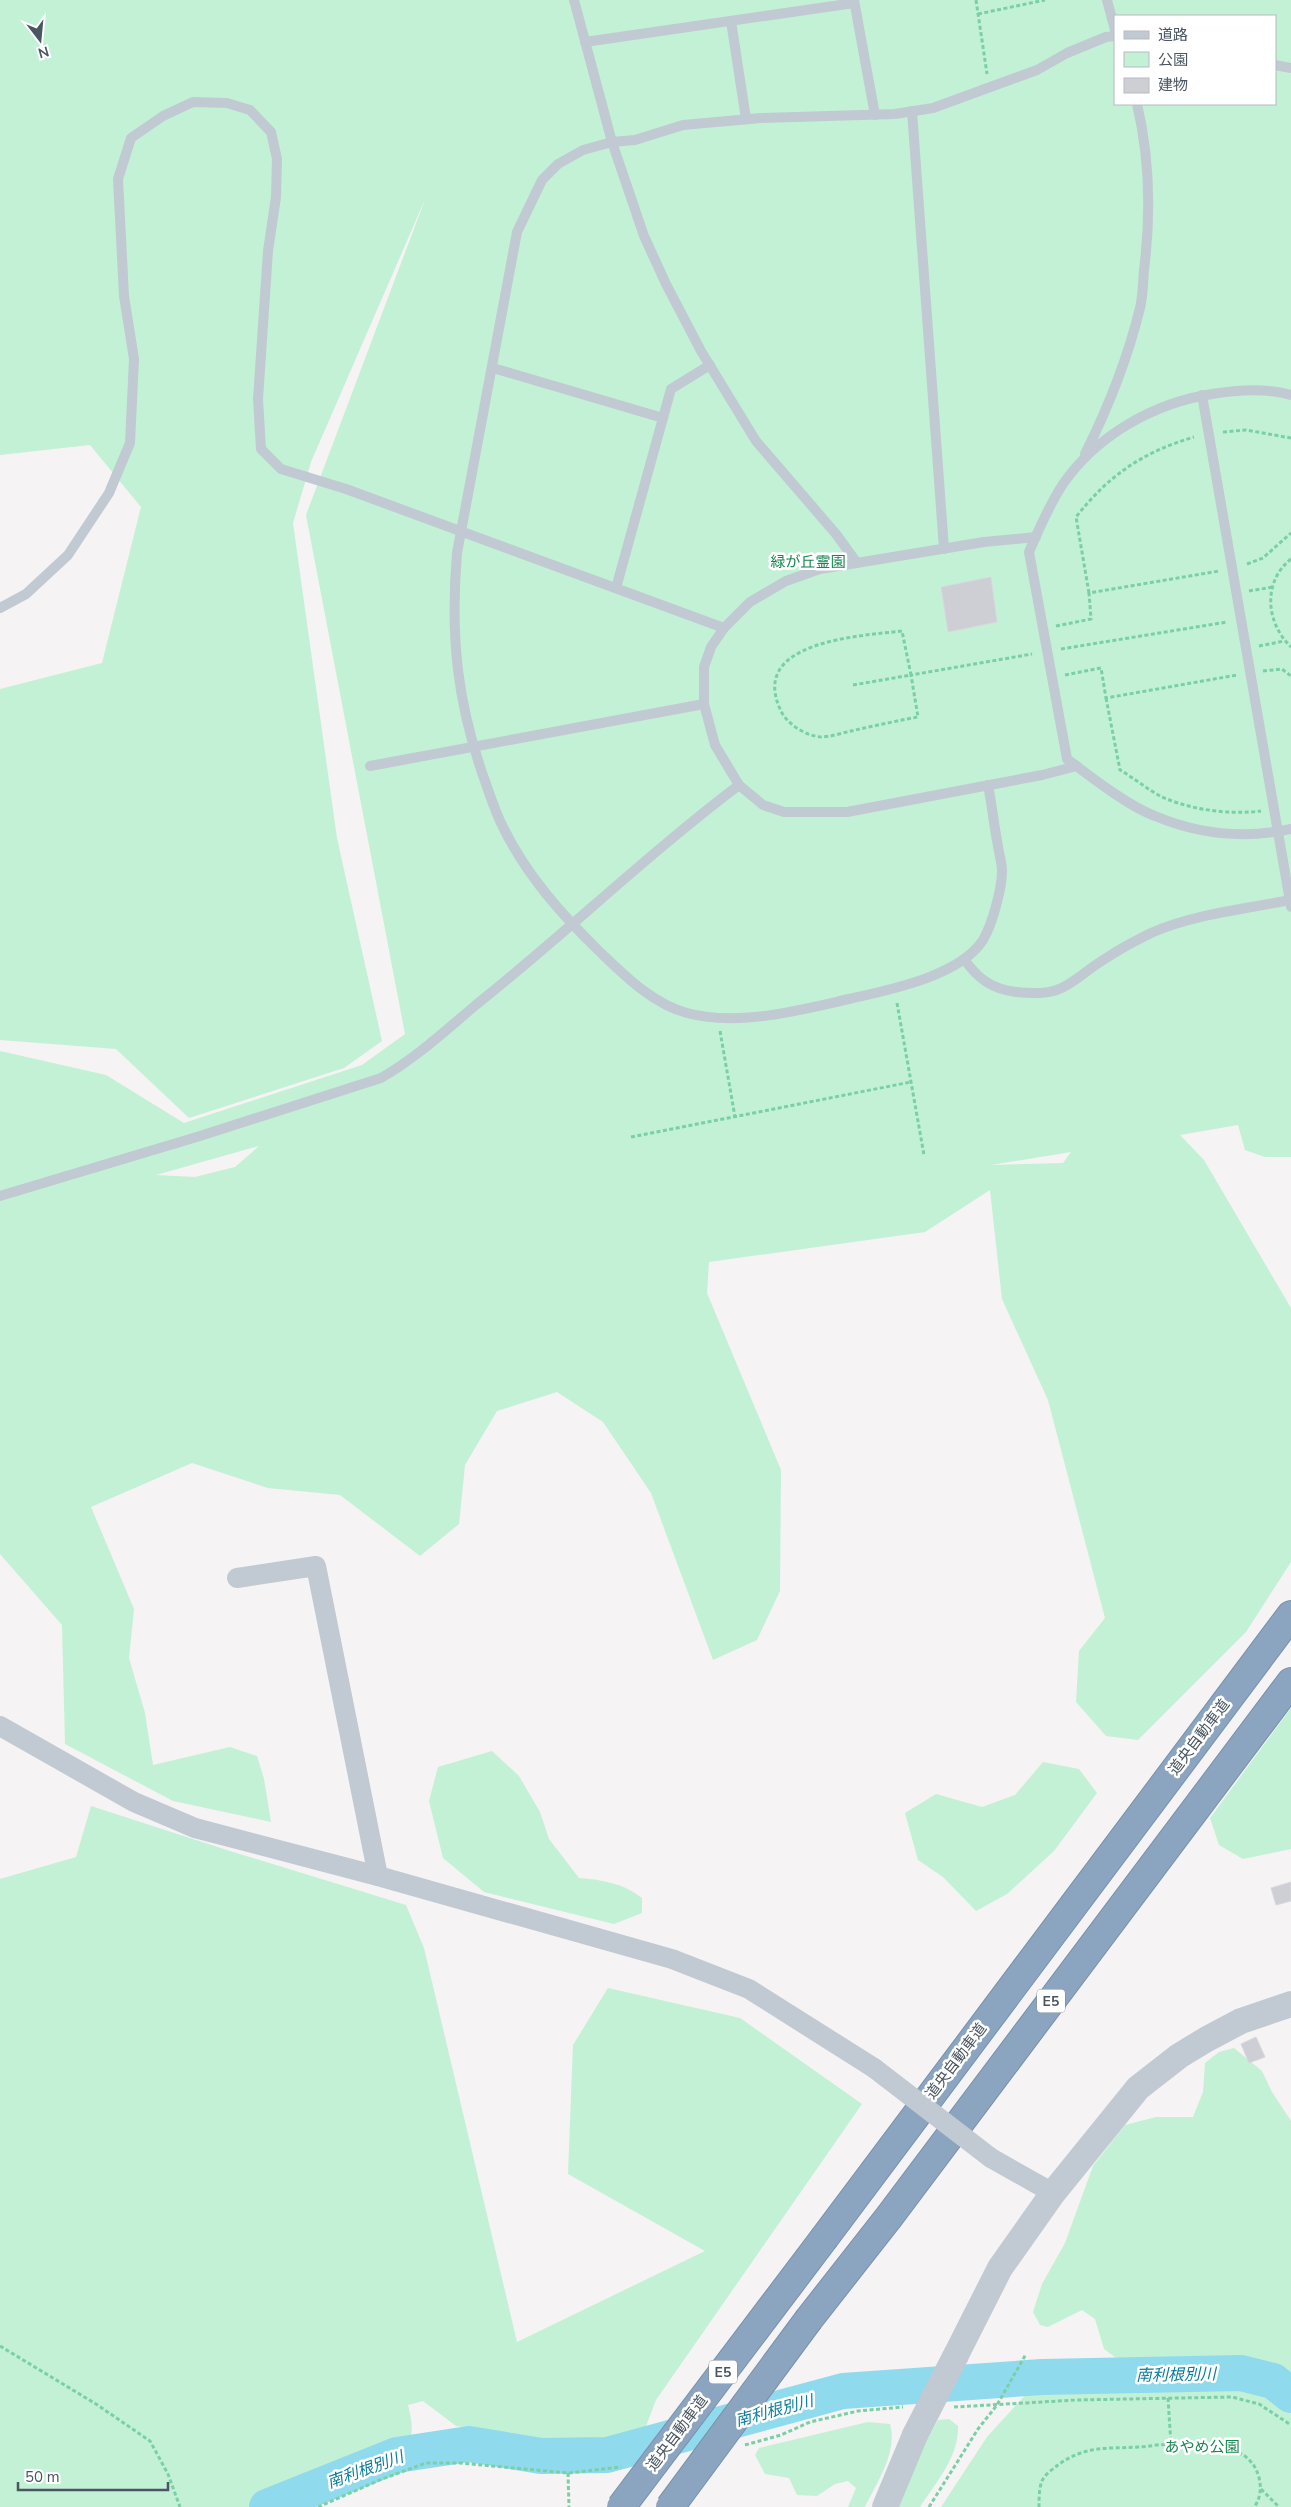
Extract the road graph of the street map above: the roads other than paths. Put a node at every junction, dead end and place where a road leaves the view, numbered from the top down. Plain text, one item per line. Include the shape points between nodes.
1 (574, 0) edge
2 (1107, 0) edge
3 (854, 1) edge
4 (731, 21) junction
5 (1114, 26) edge
6 (1114, 36) edge
7 (584, 42) junction
8 (1276, 65) edge
9 (1291, 68) edge
10 (1137, 105) edge
11 (912, 112) junction
12 (875, 115) junction
13 (746, 119) junction
14 (612, 142) junction
15 (710, 365) junction
16 (493, 368) junction
17 (1291, 395) edge
18 (1202, 396) junction
19 (663, 418) junction
20 (1080, 466) junction
21 (462, 532) junction
22 (1036, 537) junction
23 (944, 549) junction
24 (857, 563) junction
25 (616, 588) junction
26 (0, 608) edge
27 (724, 628) junction
28 (704, 704) junction
29 (473, 747) junction
30 (370, 766) dead end
31 (1077, 766) junction
32 (739, 785) junction
33 (988, 785) junction
34 (1291, 829) edge
35 (1277, 832) junction
36 (1291, 902) edge
37 (572, 925) junction
38 (964, 959) junction
39 (0, 1196) edge
40 (237, 1578) dead end
41 (1291, 1615) edge
42 (1291, 1682) edge
43 (0, 1726) edge
44 (378, 1876) junction
45 (1291, 2004) edge
46 (1053, 2193) junction
47 (620, 2507) edge
48 (670, 2507) edge
49 (885, 2507) edge

1 - 7 lane
2 - 5 lane
3 - 4 lane
3 - 12 lane
4 - 7 lane
4 - 13 lane
6 - 11 lane via 1074,49 1037,70 932,108
7 - 14 lane
8 - 9 lane
10 - 20 lane via 1144,136 1149,239 1141,306 1129,347
11 - 12 lane
11 - 23 lane
12 - 13 lane
13 - 14 lane via 683,125 635,140
14 - 15 lane via 644,236
14 - 16 lane via 583,150 558,164 534,193 517,232
15 - 19 lane via 671,389
15 - 24 lane via 756,441 824,519
16 - 19 lane
16 - 21 lane
17 - 18 lane via 1236,390
18 - 20 lane via 1186,398 1139,417 1097,446
18 - 35 lane
19 - 25 lane
20 - 22 lane via 1064,483
21 - 25 lane
21 - 26 lane via 281,469 261,448 258,399 277,159 271,132 250,110 227,103 193,102 163,116 131,138 118,178 124,296 134,359 130,443 109,493 68,555 26,594
21 - 29 lane via 453,601 455,660
22 - 23 lane
22 - 31 lane via 1029,552 1067,759
23 - 24 lane
24 - 27 lane via 820,568 786,581 750,602
25 - 27 lane
27 - 28 lane via 711,647 704,667
28 - 29 lane
28 - 32 lane via 715,745
29 - 30 lane
29 - 37 lane via 503,828 550,900
31 - 33 lane
31 - 35 lane via 1154,816 1208,833 1266,835
32 - 33 lane via 763,805 784,812 847,812
32 - 37 lane
33 - 38 lane via 1002,871 996,905 983,940
34 - 35 lane
35 - 36 lane
36 - 38 lane via 1178,923 1107,957 1078,980 1059,990 1037,994 998,990 979,977
37 - 38 lane via 646,994 686,1013 718,1018 795,1011 895,987 935,974
37 - 39 lane via 402,1066 381,1078
40 - 44 street via 316,1566
41 - 47 highway, 道央自動車道 / E5, bridge
42 - 48 highway, E5, bridge via 890,2217 808,2319
43 - 44 street via 134,1802 195,1828
44 - 46 street, bridge via 672,1959 749,1989 874,2068 991,2158
45 - 46 street via 1242,2021 1207,2039 1138,2088
46 - 49 street, bridge via 1000,2268 915,2435

